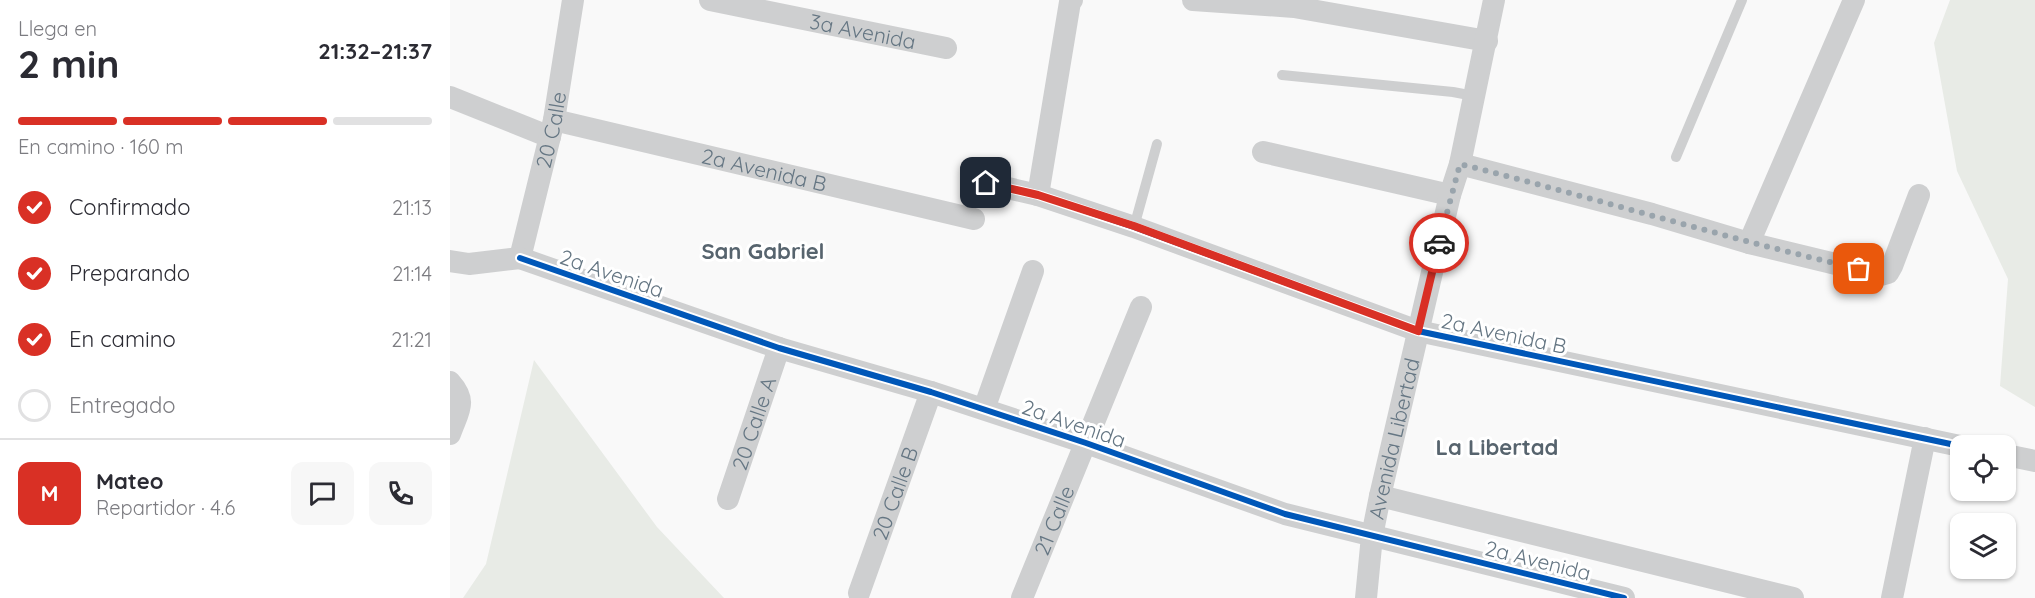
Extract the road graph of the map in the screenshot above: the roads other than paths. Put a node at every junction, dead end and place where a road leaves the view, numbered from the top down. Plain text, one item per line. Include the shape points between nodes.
1 (710, 0) edge
2 (1072, 0) edge
3 (1193, 0) edge
4 (1494, 0) edge
5 (1742, 0) edge
6 (1854, 0) edge
7 (567, 2) edge
8 (1295, 4) edge
9 (1487, 41) junction
10 (946, 48) dead end
11 (1282, 75) dead end
12 (1474, 96) junction
13 (450, 97) edge
14 (552, 128) junction
15 (1157, 144) dead end
16 (1263, 152) dead end
17 (1676, 157) dead end
18 (1460, 164) junction
19 (986, 183) dead end
20 (1038, 195) junction
21 (1450, 195) junction
22 (1919, 195) dead end
23 (974, 219) dead end
24 (1134, 226) junction
25 (1749, 243) junction
26 (520, 258) junction
27 (450, 261) edge
28 (1033, 271) dead end
29 (1141, 307) dead end
30 (1418, 331) junction
31 (778, 348) junction
32 (455, 389) edge
33 (931, 392) junction
34 (984, 409) junction
35 (450, 434) edge
36 (1925, 438) junction
37 (1086, 443) junction
38 (1950, 444) edge
39 (2016, 457) edge
40 (2035, 461) edge
41 (1380, 496) junction
42 (728, 499) dead end
43 (1371, 536) junction
44 (859, 593) dead end
45 (1022, 598) edge
46 (1366, 598) edge
47 (1624, 598) edge
48 (1793, 598) edge
49 (1892, 598) edge

1 - 10 street, 3a Avenida
2 - 20 street
3 - 8 street
4 - 9 street, Avenida Libertad
5 - 17 lane
6 - 25 street
7 - 14 street, 20 Calle
8 - 9 street
9 - 12 street, Avenida Libertad
11 - 12 lane
12 - 18 street, Avenida Libertad
13 - 14 street, 2a Avenida B
14 - 23 street, 2a Avenida B
14 - 26 street, 20 Calle
15 - 24 lane
16 - 21 street
18 - 21 street, Avenida Libertad
18 - 25 street
19 - 20 street, 2a Avenida B
20 - 24 street, 2a Avenida B
21 - 30 street, Avenida Libertad
22 - 25 street via 1888,273 1881,275
24 - 30 street, 2a Avenida B
26 - 27 street via 469,264
26 - 31 street, 2a Avenida
28 - 34 street
29 - 37 street, 21 Calle
30 - 36 street, 2a Avenida B
30 - 41 street, Avenida Libertad
31 - 33 street, 2a Avenida
31 - 42 street, 20 Calle A
32 - 35 street via 460,404
33 - 34 street, 2a Avenida
33 - 44 street, 20 Calle B
34 - 37 street, 2a Avenida
36 - 38 street, 2a Avenida B
36 - 49 street
37 - 43 street, 2a Avenida via 1285,514
37 - 45 street, 21 Calle
39 - 40 street
41 - 43 street, Avenida Libertad
41 - 48 street
43 - 46 street, Avenida Libertad
43 - 47 street, 2a Avenida

